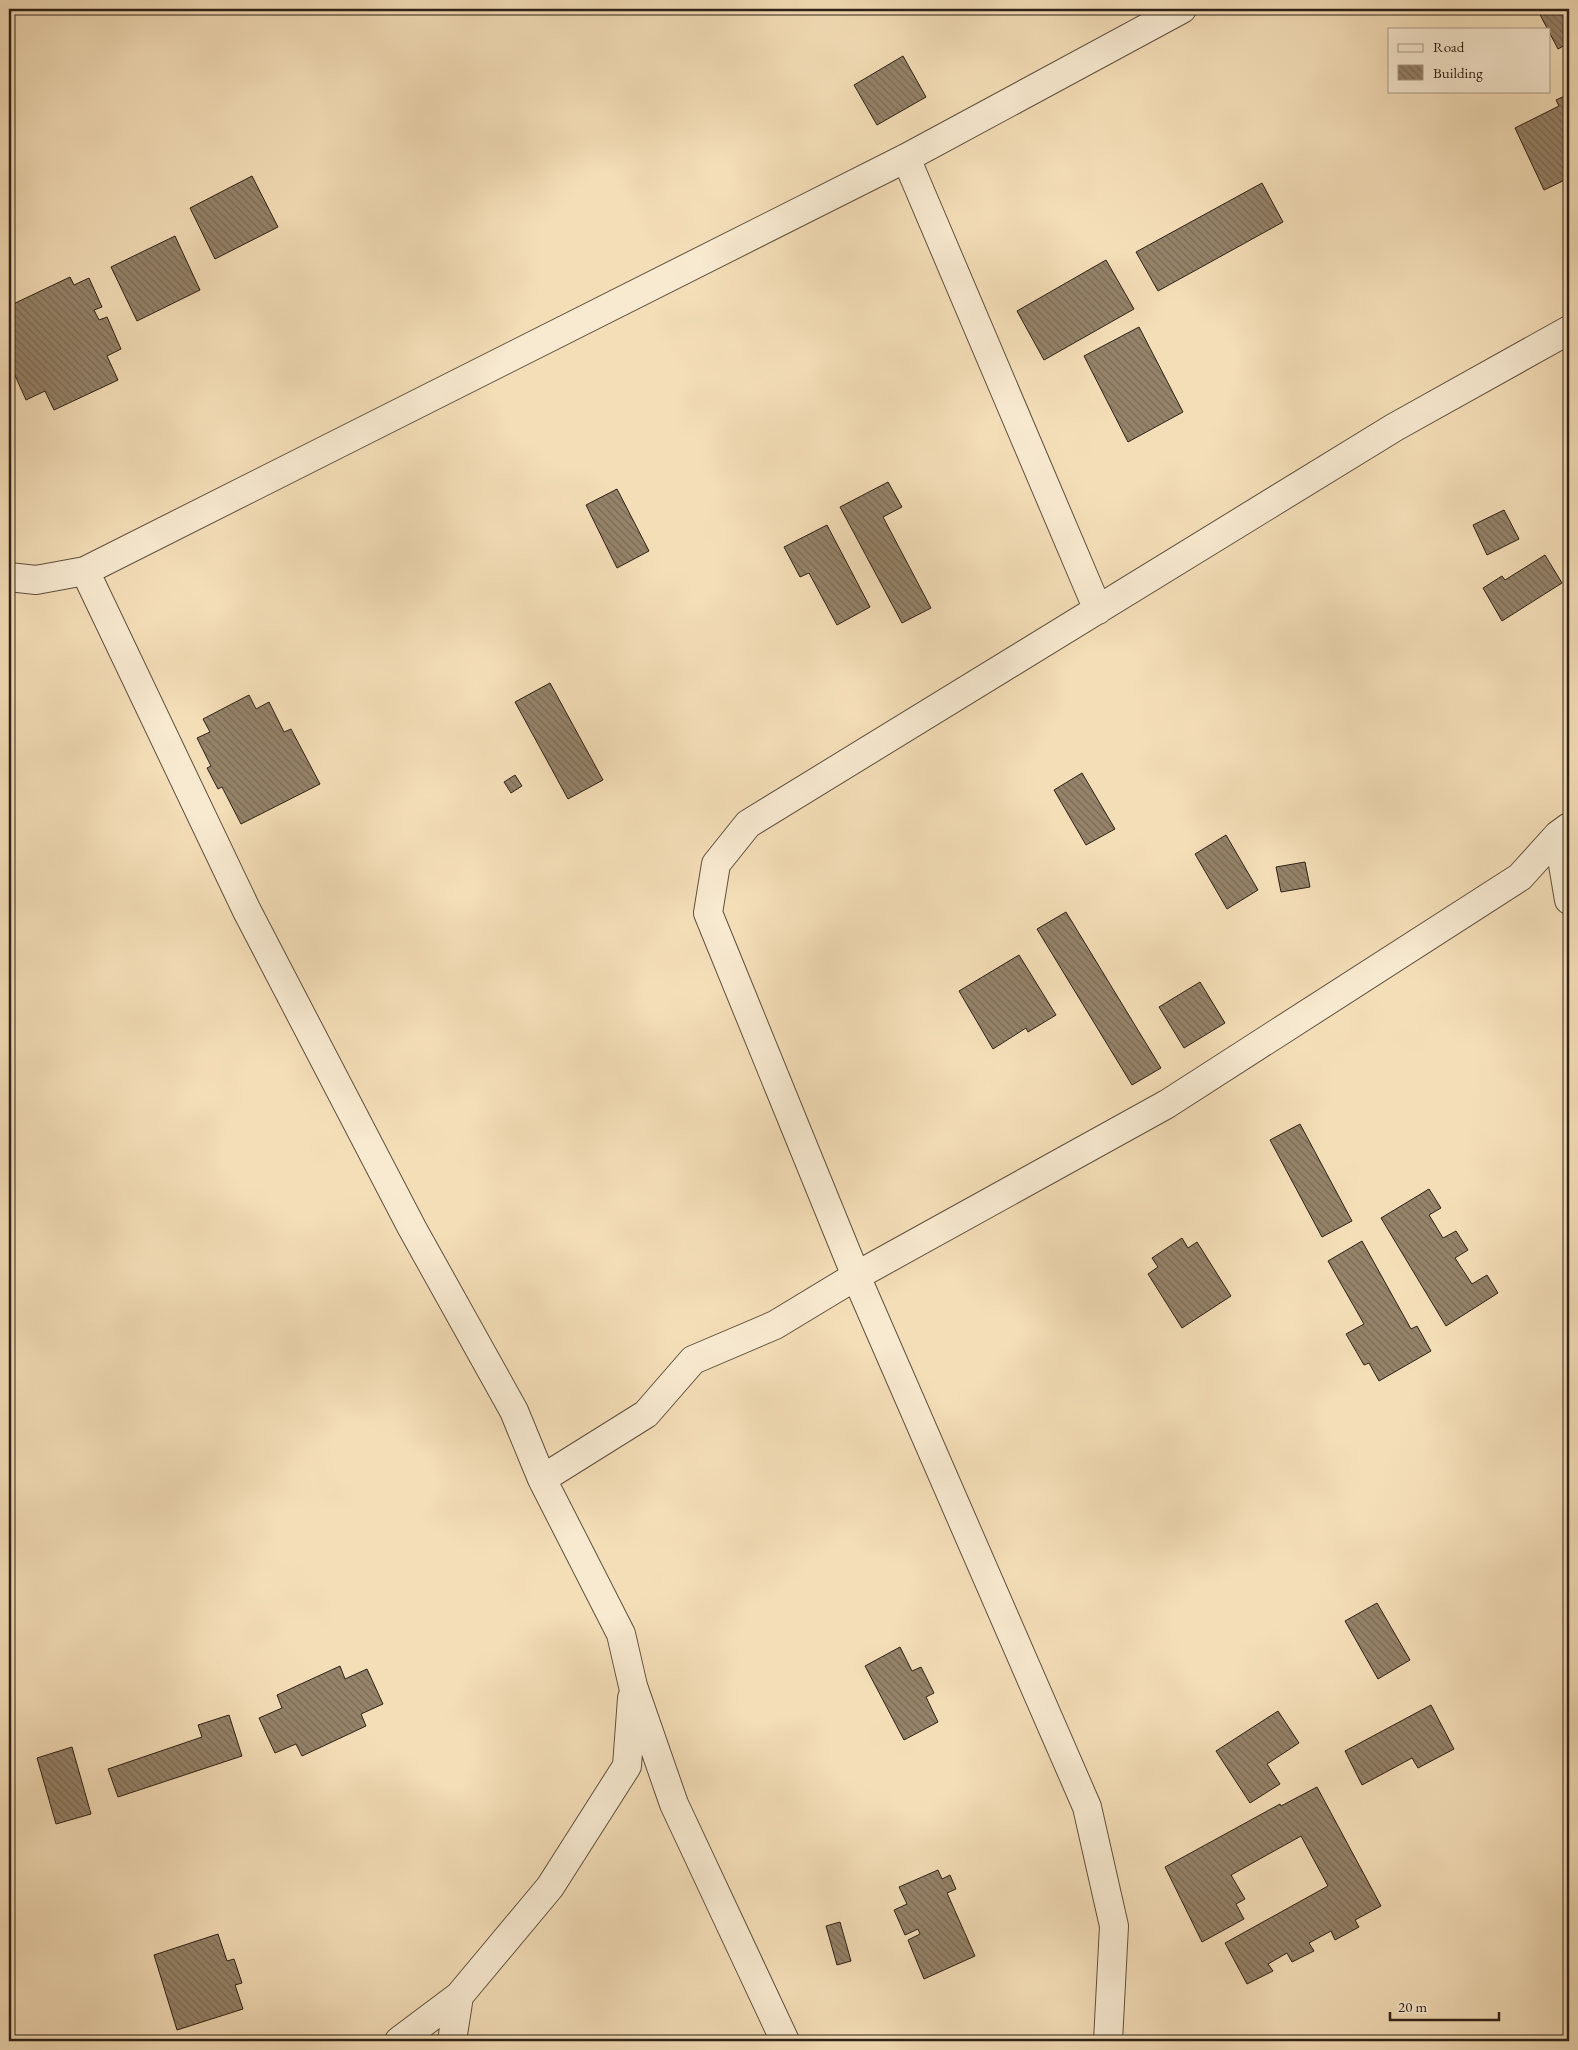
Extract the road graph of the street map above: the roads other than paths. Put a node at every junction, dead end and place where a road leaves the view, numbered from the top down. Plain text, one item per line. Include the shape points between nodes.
1 (1182, 9) edge
2 (906, 158) junction
3 (1569, 330) edge
4 (85, 571) junction
5 (9, 577) edge
6 (1098, 610) junction
7 (1564, 831) edge
8 (1569, 900) edge
9 (856, 1276) junction
10 (542, 1480) junction
11 (633, 1686) junction
12 (459, 1996) junction
13 (399, 2041) edge
14 (452, 2041) edge
15 (785, 2041) edge
16 (1108, 2041) edge

1 - 2 street
2 - 4 street
2 - 6 street
3 - 6 street via 1395,427
4 - 5 street via 36,580
4 - 10 street via 247,911 412,1228 514,1412
6 - 9 street via 748,824 716,864 708,913
7 - 8 street
7 - 9 street via 1520,877 1167,1104
9 - 10 street via 775,1325 693,1360 646,1414
9 - 16 street via 1087,1806 1114,1926
10 - 11 street via 621,1634
11 - 12 street via 627,1766 550,1887
11 - 15 street via 674,1804
12 - 13 street
12 - 14 street

